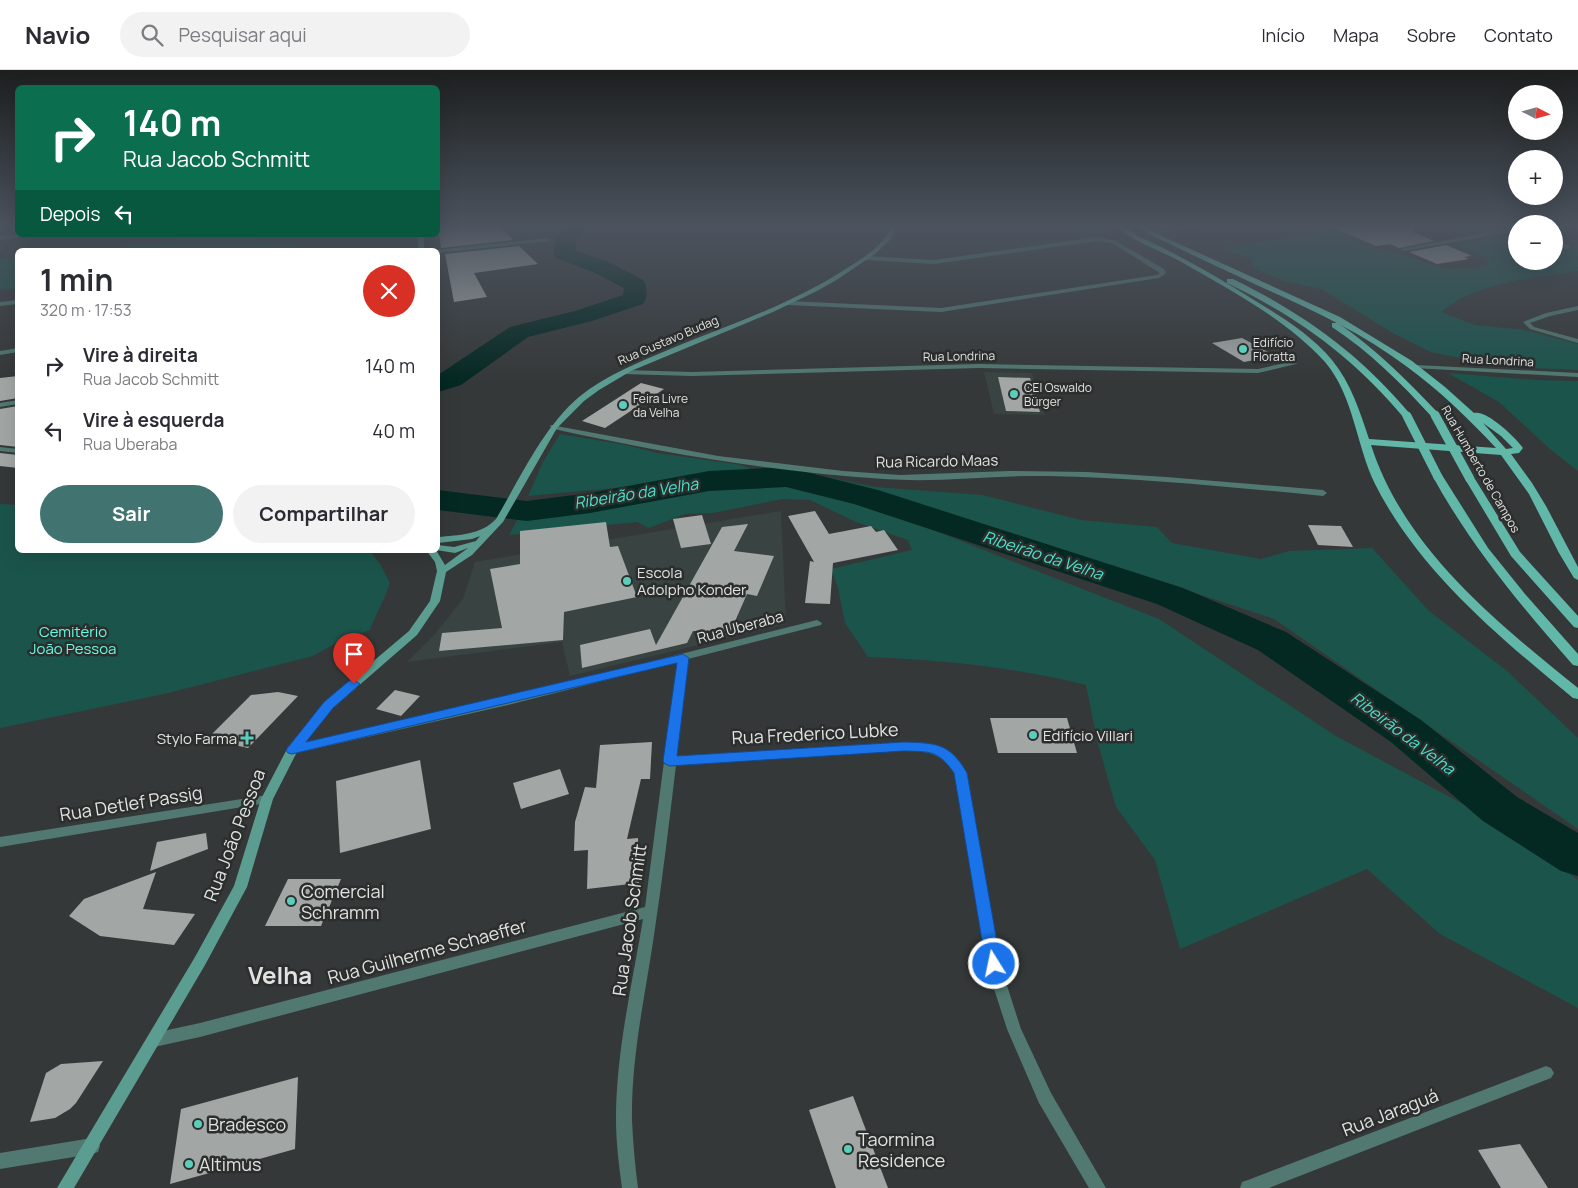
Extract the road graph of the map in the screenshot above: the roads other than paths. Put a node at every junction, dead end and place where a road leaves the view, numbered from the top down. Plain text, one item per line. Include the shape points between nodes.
1 (838, 277) edge
2 (1151, 277) edge
3 (1210, 277) edge
4 (1218, 277) edge
5 (1247, 277) edge
6 (1260, 283) junction
7 (15, 302) edge
8 (0, 304) edge
9 (788, 304) junction
10 (1578, 308) edge
11 (1578, 342) edge
12 (15, 350) edge
13 (0, 353) edge
14 (1294, 363) dead end
15 (1416, 367) junction
16 (624, 372) junction
17 (1578, 375) edge
18 (15, 402) edge
19 (0, 405) edge
20 (554, 427) junction
21 (1365, 442) junction
22 (0, 449) edge
23 (15, 451) edge
24 (1505, 452) junction
25 (1323, 493) dead end
26 (497, 524) junction
27 (472, 536) junction
28 (484, 538) junction
29 (440, 540) edge
30 (440, 548) edge
31 (455, 550) junction
32 (433, 553) edge
33 (441, 567) junction
34 (1578, 576) edge
35 (817, 623) dead end
36 (1578, 624) edge
37 (683, 658) junction
38 (1578, 662) edge
39 (1578, 695) edge
40 (292, 750) junction
41 (670, 761) junction
42 (267, 799) junction
43 (0, 842) edge
44 (651, 910) junction
45 (154, 1040) junction
46 (1546, 1073) dead end
47 (92, 1146) junction
48 (0, 1161) edge
49 (65, 1188) edge
50 (630, 1188) edge
51 (1098, 1188) edge
52 (1248, 1188) edge

1 - 9 street, Rua Gustavo Budag
2 - 9 street via 941,310
3 - 21 main road via 1283,323 1328,361 1342,381
4 - 38 main road, bridge via 1278,305 1321,332 1386,389 1407,416 1451,502 1484,553
5 - 6 main road, Rua Humberto de Campos
6 - 15 main road via 1336,317
6 - 36 main road, Rua Humberto de Campos, bridge via 1319,315 1368,349 1412,390 1435,416 1515,554
7 - 8 street
9 - 16 street, Rua Gustavo Budag
10 - 11 street via 1526,322 1532,328
12 - 13 street
14 - 16 street, Rua Londrina via 1258,371 980,366 692,374
15 - 17 street, Rua Londrina
15 - 24 main road via 1463,406 1502,432 1518,448
16 - 20 street, Rua Gustavo Budag via 591,390
18 - 19 street
20 - 25 street, Rua Ricardo Maas via 798,469 888,478 1010,473
20 - 26 street, Rua Gustavo Budag
21 - 24 main road
21 - 39 main road via 1380,483 1405,526 1442,570 1492,623
22 - 23 street
24 - 34 main road via 1529,484
26 - 27 street
26 - 28 street, Rua Gustavo Budag
27 - 29 street
27 - 31 street
28 - 31 street
28 - 33 street, Rua Gustavo Budag via 469,553
30 - 31 street
31 - 33 street
32 - 33 street
33 - 40 street, Rua João Pessoa via 435,601 413,633 329,705
35 - 37 street, Rua Uberaba
37 - 40 street, Rua Uberaba
37 - 41 street, Rua Jacob Schmitt
40 - 42 street, Rua João Pessoa
41 - 44 street, Rua Jacob Schmitt
41 - 51 street, Rua Frederico Lubke via 904,746 931,748 949,756 961,773 994,964 1014,1029 1045,1098
42 - 43 street, Rua Detlef Passig
42 - 45 street, Rua João Pessoa via 240,887
44 - 45 street, Rua Guilherme Schaeffer
44 - 50 street, Rua Jacob Schmitt via 629,1048 623,1118
45 - 47 street, Rua João Pessoa
46 - 52 street, Rua Jaraguá
47 - 48 street
47 - 49 street, Rua João Pessoa

